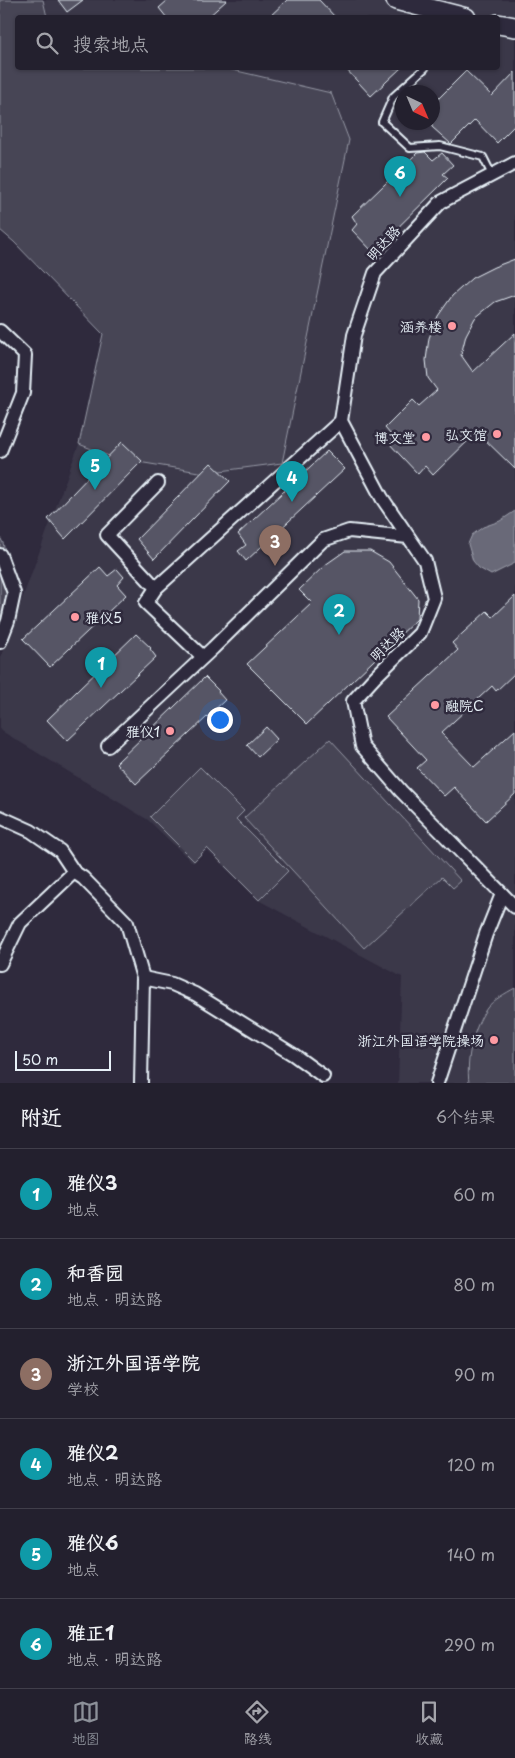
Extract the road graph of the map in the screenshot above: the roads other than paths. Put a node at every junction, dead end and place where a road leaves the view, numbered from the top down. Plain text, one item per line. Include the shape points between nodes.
1 (396, 0) edge
2 (454, 15) edge
3 (500, 24) edge
4 (515, 27) edge
5 (423, 70) edge
6 (515, 163) edge
7 (492, 175) junction
8 (0, 331) edge
9 (341, 421) junction
10 (0, 451) edge
11 (158, 483) dead end
12 (408, 537) junction
13 (0, 555) edge
14 (156, 588) junction
15 (0, 642) edge
16 (203, 657) junction
17 (108, 746) dead end
18 (0, 817) edge
19 (74, 872) junction
20 (502, 894) junction
21 (515, 907) edge
22 (0, 964) edge
23 (143, 978) junction
24 (323, 1076) dead end
25 (141, 1083) edge
26 (437, 1083) edge

1 - 2 street
3 - 4 street
5 - 7 lane via 393,97 382,122 410,148 440,146 483,157
6 - 7 street, 明达路
7 - 9 street, 明达路 via 441,202 376,273 354,335
8 - 10 street via 25,355 23,393
9 - 12 street, 明达路 via 382,498
9 - 14 street
11 - 14 street via 107,536
12 - 16 street via 349,531 323,540
12 - 20 street, 明达路 via 425,561 434,598 420,633 353,701 362,746 401,791
13 - 15 street via 14,593
14 - 16 street via 146,602
16 - 17 street
18 - 19 street via 31,831 60,851
19 - 22 street via 20,923
19 - 23 street via 127,924
20 - 21 street
20 - 26 street
23 - 24 street via 172,984 195,994
23 - 25 street

